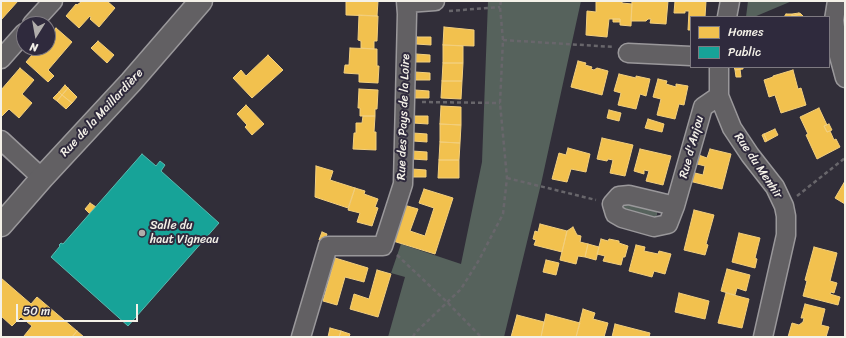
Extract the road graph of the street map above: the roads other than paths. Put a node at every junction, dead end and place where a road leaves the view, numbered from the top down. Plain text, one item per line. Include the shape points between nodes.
1 (53, 1) edge
2 (202, 1) edge
3 (730, 1) edge
4 (837, 1) edge
5 (406, 2) edge
6 (440, 6) edge
7 (39, 16) edge
8 (727, 16) edge
9 (16, 42) edge
10 (628, 53) road end
11 (690, 56) edge
12 (1, 59) edge
13 (719, 68) edge
14 (845, 78) edge
15 (720, 96) junction
16 (1, 140) edge
17 (42, 178) junction
18 (675, 206) junction
19 (1, 225) edge
20 (301, 337) edge
21 (764, 337) edge

1 - 7 street
2 - 17 street, Rue de la Maillardière
3 - 8 street
4 - 14 street via 834,20
5 - 6 street, Rue des Pays de la Loire
5 - 20 street, Rue des Pays de la Loire via 403,184 383,246 328,246
9 - 12 street
10 - 11 street
13 - 15 street, Rue du Menhir
15 - 18 street, Rue d'Anjou via 703,107
15 - 21 street, Rue du Menhir via 732,128 775,187 784,206 786,235
16 - 17 street
17 - 19 street, Rue de la Maillardière
18 - 18 street, Rue d'Anjou via 629,195 619,196 612,204 615,214 622,218 654,227 668,224

